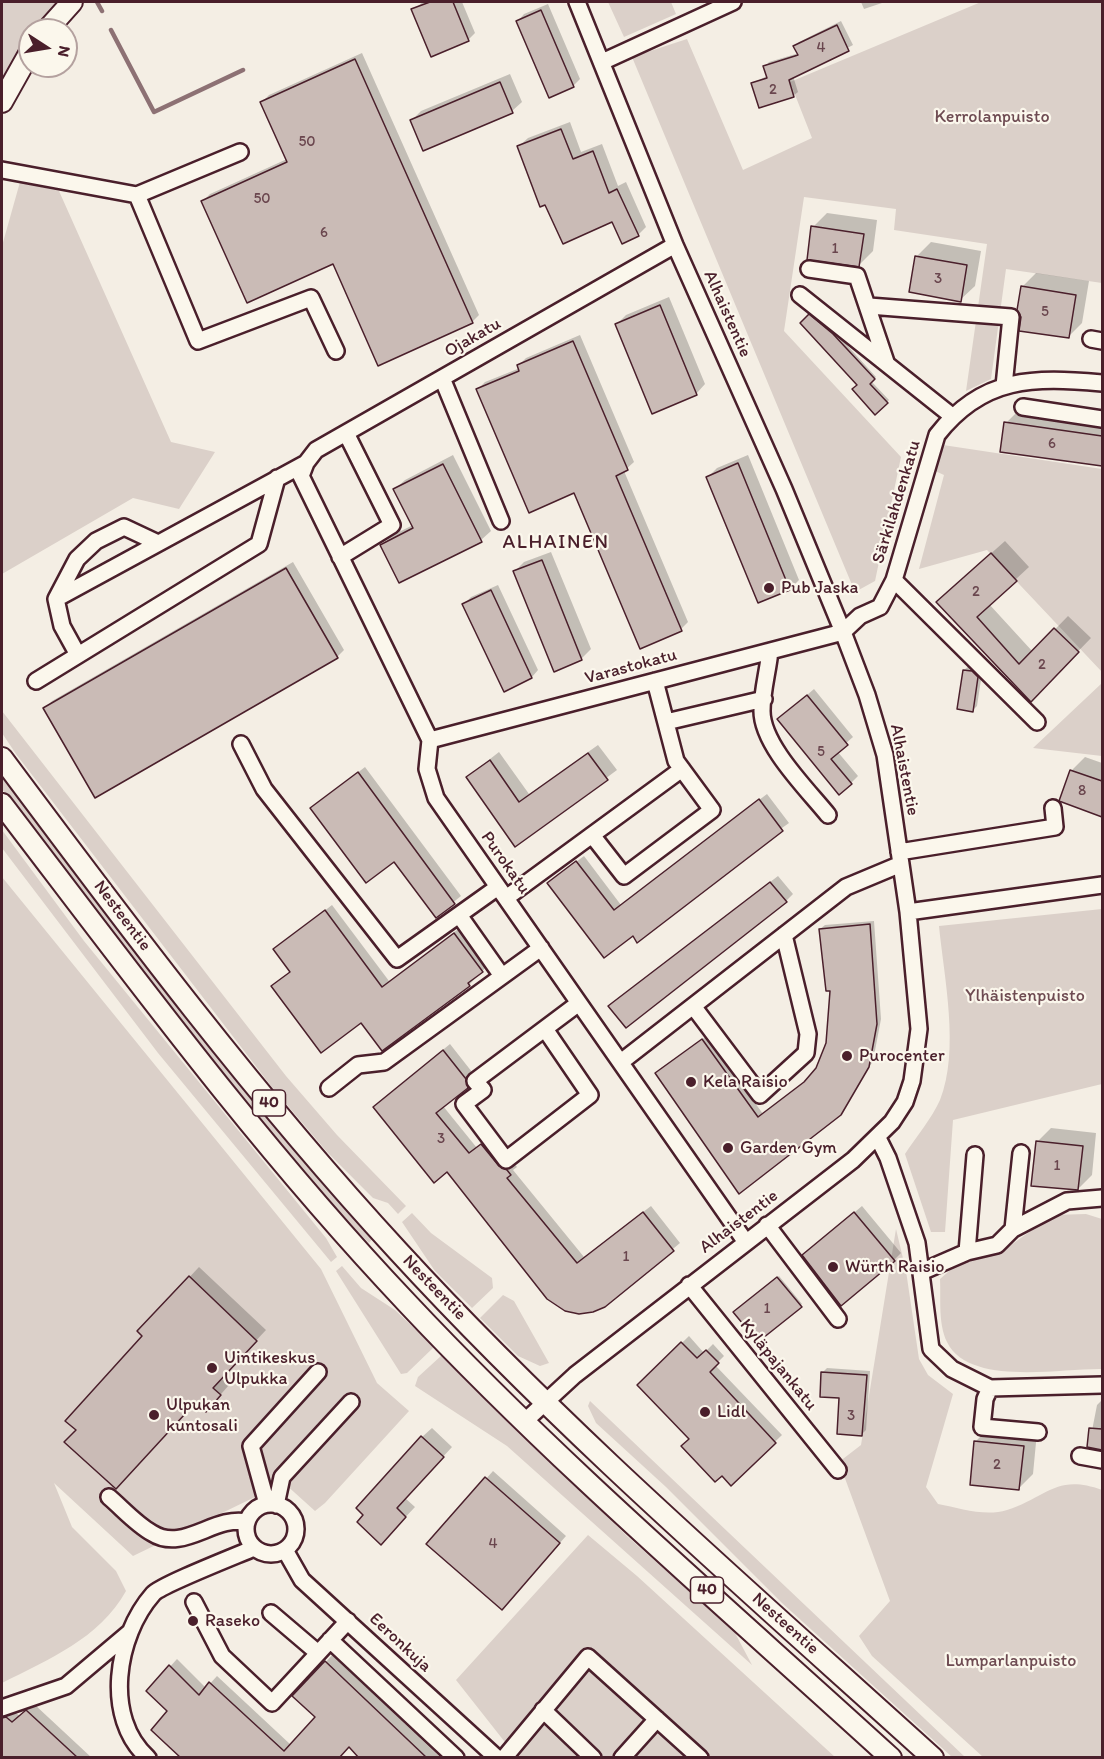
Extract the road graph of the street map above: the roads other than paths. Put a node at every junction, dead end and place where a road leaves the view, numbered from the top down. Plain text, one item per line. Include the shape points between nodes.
1 (72, 2) edge
2 (577, 2) edge
3 (733, 2) edge
4 (58, 18) edge
5 (602, 62) junction
6 (18, 73) edge
7 (2, 102) edge
8 (240, 153) dead end
9 (2, 170) edge
10 (137, 195) junction
11 (675, 245) junction
12 (809, 269) dead end
13 (800, 295) dead end
14 (869, 306) junction
15 (336, 351) dead end
16 (885, 362) junction
17 (442, 378) junction
18 (1102, 383) edge
19 (1004, 386) junction
20 (1023, 407) dead end
21 (952, 416) junction
22 (1102, 418) edge
23 (346, 433) junction
24 (303, 470) junction
25 (277, 478) junction
26 (501, 521) dead end
27 (158, 543) junction
28 (340, 557) junction
29 (894, 579) junction
30 (56, 599) junction
31 (843, 632) junction
32 (770, 651) junction
33 (78, 655) junction
34 (36, 681) dead end
35 (655, 681) junction
36 (764, 699) junction
37 (666, 722) junction
38 (1037, 722) dead end
39 (430, 740) junction
40 (241, 744) dead end
41 (2, 758) edge
42 (682, 769) junction
43 (2, 804) edge
44 (1053, 808) dead end
45 (828, 815) dead end
46 (592, 835) junction
47 (900, 858) junction
48 (1102, 885) edge
49 (502, 893) junction
50 (908, 912) junction
51 (459, 915) junction
52 (784, 935) junction
53 (541, 948) junction
54 (502, 976) junction
55 (579, 1003) junction
56 (693, 1006) junction
57 (545, 1029) junction
58 (621, 1062) junction
59 (329, 1088) dead end
60 (878, 1138) junction
61 (1021, 1153) dead end
62 (975, 1155) dead end
63 (1102, 1198) edge
64 (767, 1225) junction
65 (1013, 1228) junction
66 (745, 1241) junction
67 (967, 1252) junction
68 (921, 1272) junction
69 (689, 1285) junction
70 (838, 1319) dead end
71 (318, 1372) dead end
72 (1102, 1385) edge
73 (990, 1388) junction
74 (546, 1401) junction
75 (351, 1402) dead end
76 (524, 1422) junction
77 (1038, 1432) dead end
78 (1080, 1456) dead end
79 (1102, 1460) edge
80 (838, 1470) dead end
81 (109, 1497) dead end
82 (271, 1504) junction
83 (247, 1522) junction
84 (254, 1548) junction
85 (285, 1550) junction
86 (195, 1602) dead end
87 (270, 1613) dead end
88 (348, 1622) junction
89 (130, 1632) junction
90 (330, 1640) junction
91 (318, 1653) junction
92 (2, 1708) edge
93 (543, 1710) junction
94 (657, 1719) junction
95 (495, 1756) edge
96 (148, 1758) edge
97 (456, 1758) edge
98 (593, 1758) edge
99 (622, 1758) edge
100 (700, 1758) edge
101 (891, 1758) edge
102 (933, 1758) edge

1 - 4 main road
2 - 5 street, Alhaistentie
3 - 5 street
5 - 11 street, Alhaistentie
6 - 7 main road
8 - 10 street
9 - 10 street
10 - 15 street via 198,341 311,298
11 - 17 street, Ojakatu
11 - 31 street, Alhaistentie
12 - 14 street via 857,276
13 - 16 street
14 - 16 street
14 - 19 street via 1011,317
16 - 21 street
17 - 23 street, Ojakatu
17 - 26 street
18 - 19 street, Särkilahdenkatu via 1027,380
19 - 21 street, Särkilahdenkatu via 972,399
20 - 22 street
21 - 29 street, Särkilahdenkatu via 937,435
23 - 24 street, Ojakatu via 316,450
23 - 28 street via 392,525
24 - 25 street, Ojakatu
24 - 28 street
25 - 27 street, Ojakatu
25 - 33 street via 259,544
27 - 30 street, Ojakatu
27 - 30 street via 124,527 96,541 77,559
28 - 39 street
29 - 31 street, Särkilahdenkatu via 880,607 860,616
29 - 38 street
30 - 33 street via 62,626
31 - 32 street, Varastokatu
31 - 47 street, Alhaistentie via 885,755
32 - 35 street, Varastokatu
32 - 36 street
33 - 34 street
35 - 37 street
35 - 39 street, Varastokatu
36 - 37 street
36 - 45 street via 764,727 774,746
37 - 42 street via 676,761
39 - 49 street, Purokatu via 426,769 436,798
40 - 51 street via 264,789 397,958
41 - 74 main road, Nesteentie / 40 via 186,1000 319,1164 400,1253
42 - 46 street
42 - 46 street via 712,810 624,876
43 - 76 main road, Nesteentie / 40 via 162,1014 299,1184 405,1302
44 - 47 street via 1055,827
46 - 49 street
47 - 50 street, Alhaistentie
47 - 52 street via 846,887
48 - 50 street
49 - 51 street
49 - 53 street, Purokatu
50 - 60 street, Alhaistentie via 919,1029 917,1054 905,1102
51 - 54 street
52 - 56 street
52 - 56 street via 808,1034 806,1053 760,1095
53 - 54 street
53 - 55 street, Purokatu
54 - 59 street via 384,1062 358,1065
55 - 57 street
55 - 58 street, Purokatu
56 - 58 street
57 - 57 street via 475,1081 483,1090 464,1104 506,1160 590,1095
58 - 66 street, Purokatu
60 - 64 street, Alhaistentie
60 - 68 street via 917,1243
61 - 65 street
62 - 67 street
63 - 65 street via 1067,1201
64 - 66 street, Alhaistentie
64 - 70 street
65 - 67 street via 997,1245
66 - 69 street, Alhaistentie
67 - 68 street
68 - 73 street via 931,1349 952,1369
69 - 74 street, Alhaistentie
69 - 80 street, Kyläpajankatu
71 - 82 street via 251,1446
72 - 73 street
73 - 77 street via 982,1427
74 - 76 street, Alhaistentie
74 - 102 main road, Nesteentie / 40 via 703,1550
75 - 82 street via 282,1478
76 - 101 main road, Nesteentie / 40
78 - 79 street
81 - 83 street via 153,1534 166,1539 180,1539 220,1522
82 - 83 street via 254,1510
82 - 85 street via 288,1510 295,1522 294,1538
83 - 84 street via 246,1535
84 - 85 street via 269,1554
84 - 89 street via 154,1592
85 - 88 street, Eeronkuja via 303,1580
86 - 91 street via 222,1656 272,1703
87 - 91 street
88 - 90 street
88 - 95 street, Eeronkuja
89 - 92 street via 66,1686
89 - 96 street via 120,1673 123,1722 136,1747
90 - 91 street
90 - 97 street
93 - 94 street via 588,1657
93 - 95 street
93 - 98 street
94 - 99 street
94 - 100 street

